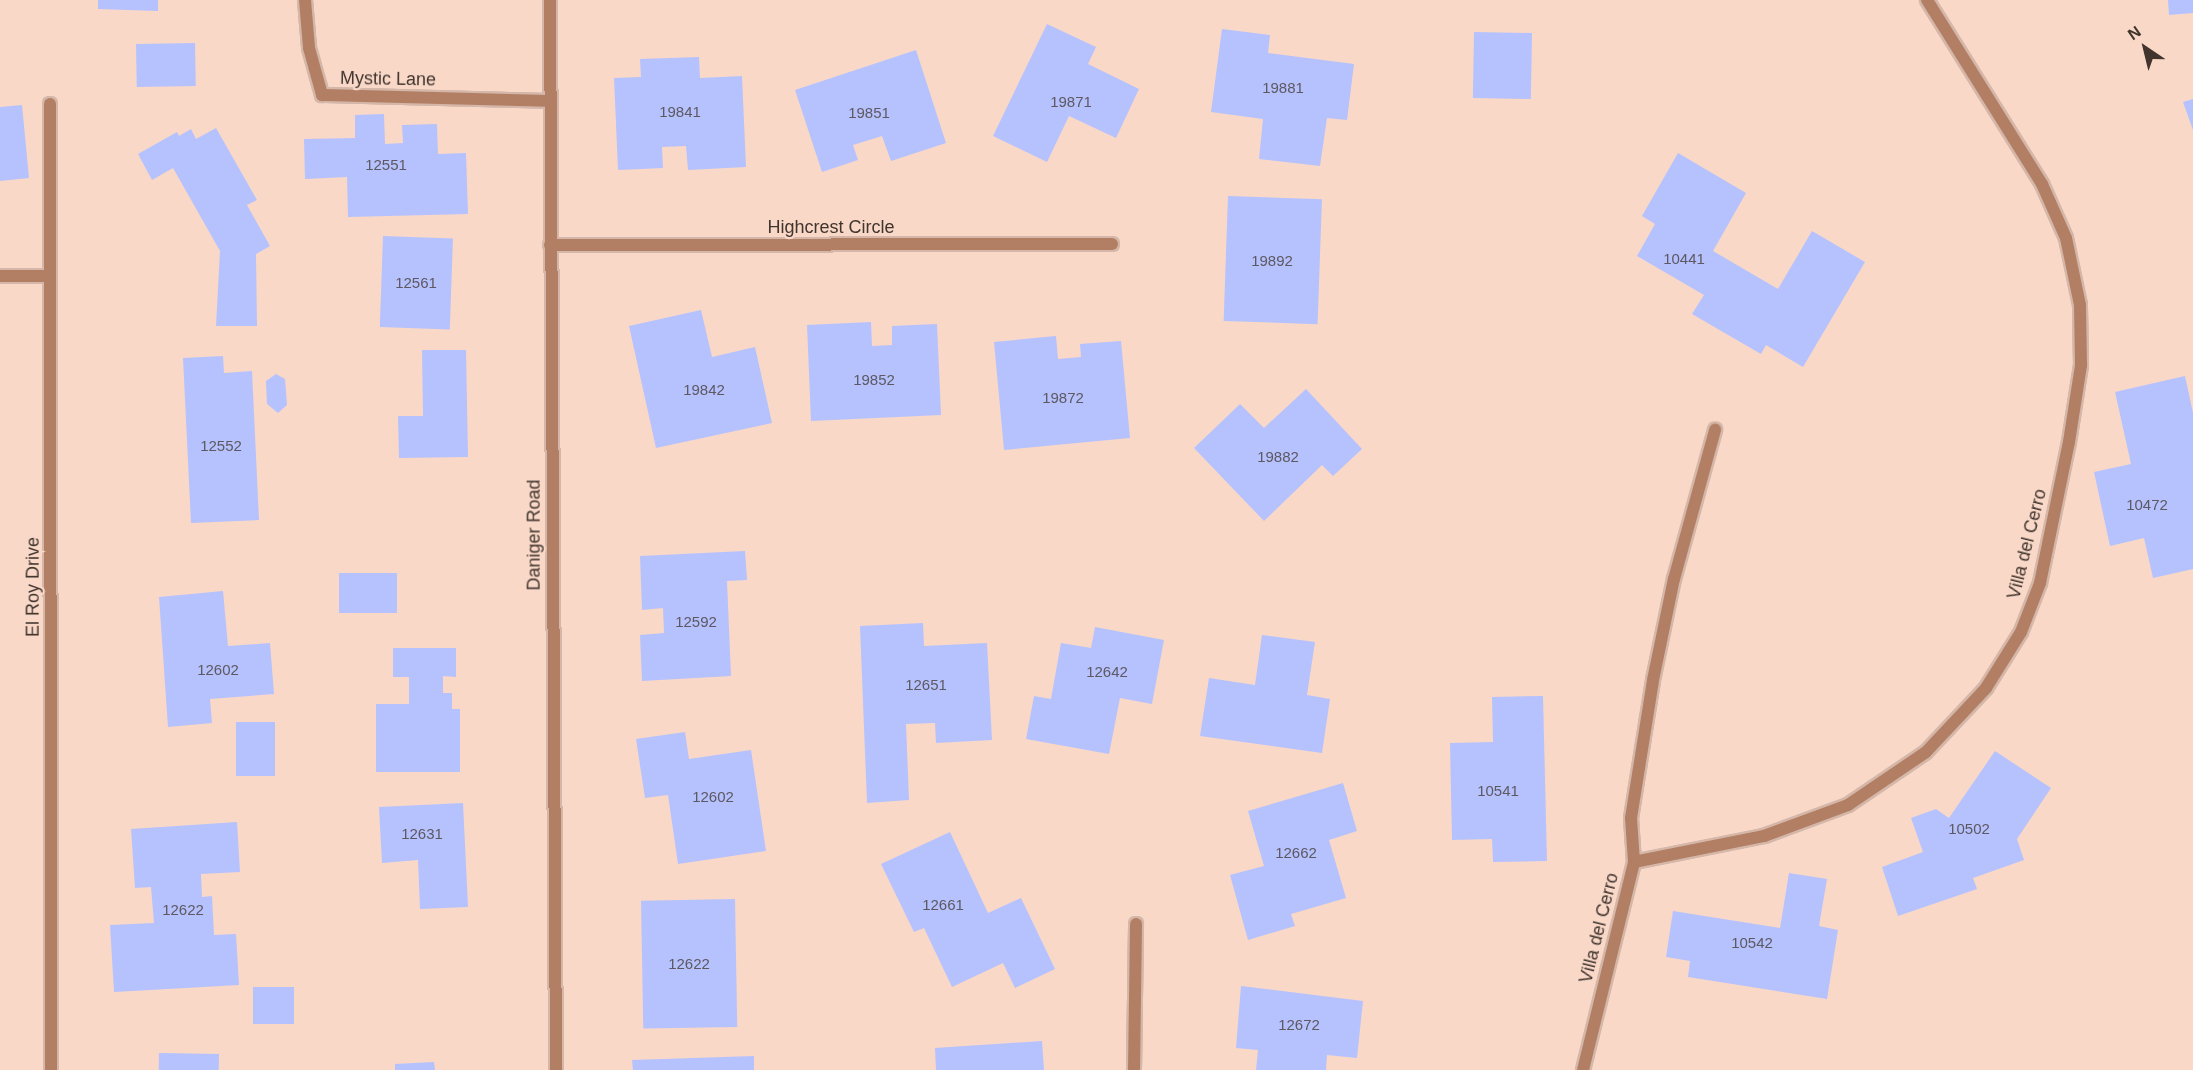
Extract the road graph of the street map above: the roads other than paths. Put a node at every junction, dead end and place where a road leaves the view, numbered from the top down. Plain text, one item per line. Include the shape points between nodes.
1 (305, 0) edge
2 (550, 0) edge
3 (1928, 0) edge
4 (550, 101) junction
5 (50, 104) dead end
6 (1112, 244) dead end
7 (550, 245) junction
8 (0, 276) edge
9 (50, 276) junction
10 (1715, 430) dead end
11 (1634, 862) junction
12 (1136, 924) dead end
13 (51, 1070) edge
14 (556, 1070) edge
15 (1134, 1070) edge
16 (1583, 1070) edge

1 - 4 street, Mystic Lane via 309,48 322,96
2 - 4 street, Daniger Road
3 - 11 street, Villa del Cerro via 2042,184 2066,238 2080,306 2081,365 2040,582 2021,632 1986,688 1926,752 1848,805 1764,836
4 - 7 street, Daniger Road
5 - 9 street, El Roy Drive
6 - 7 street, Highcrest Circle
7 - 14 street, Daniger Road
8 - 9 street
9 - 13 street, El Roy Drive
10 - 11 street via 1674,579 1653,680 1631,818
11 - 16 street, Villa del Cerro
12 - 15 street

